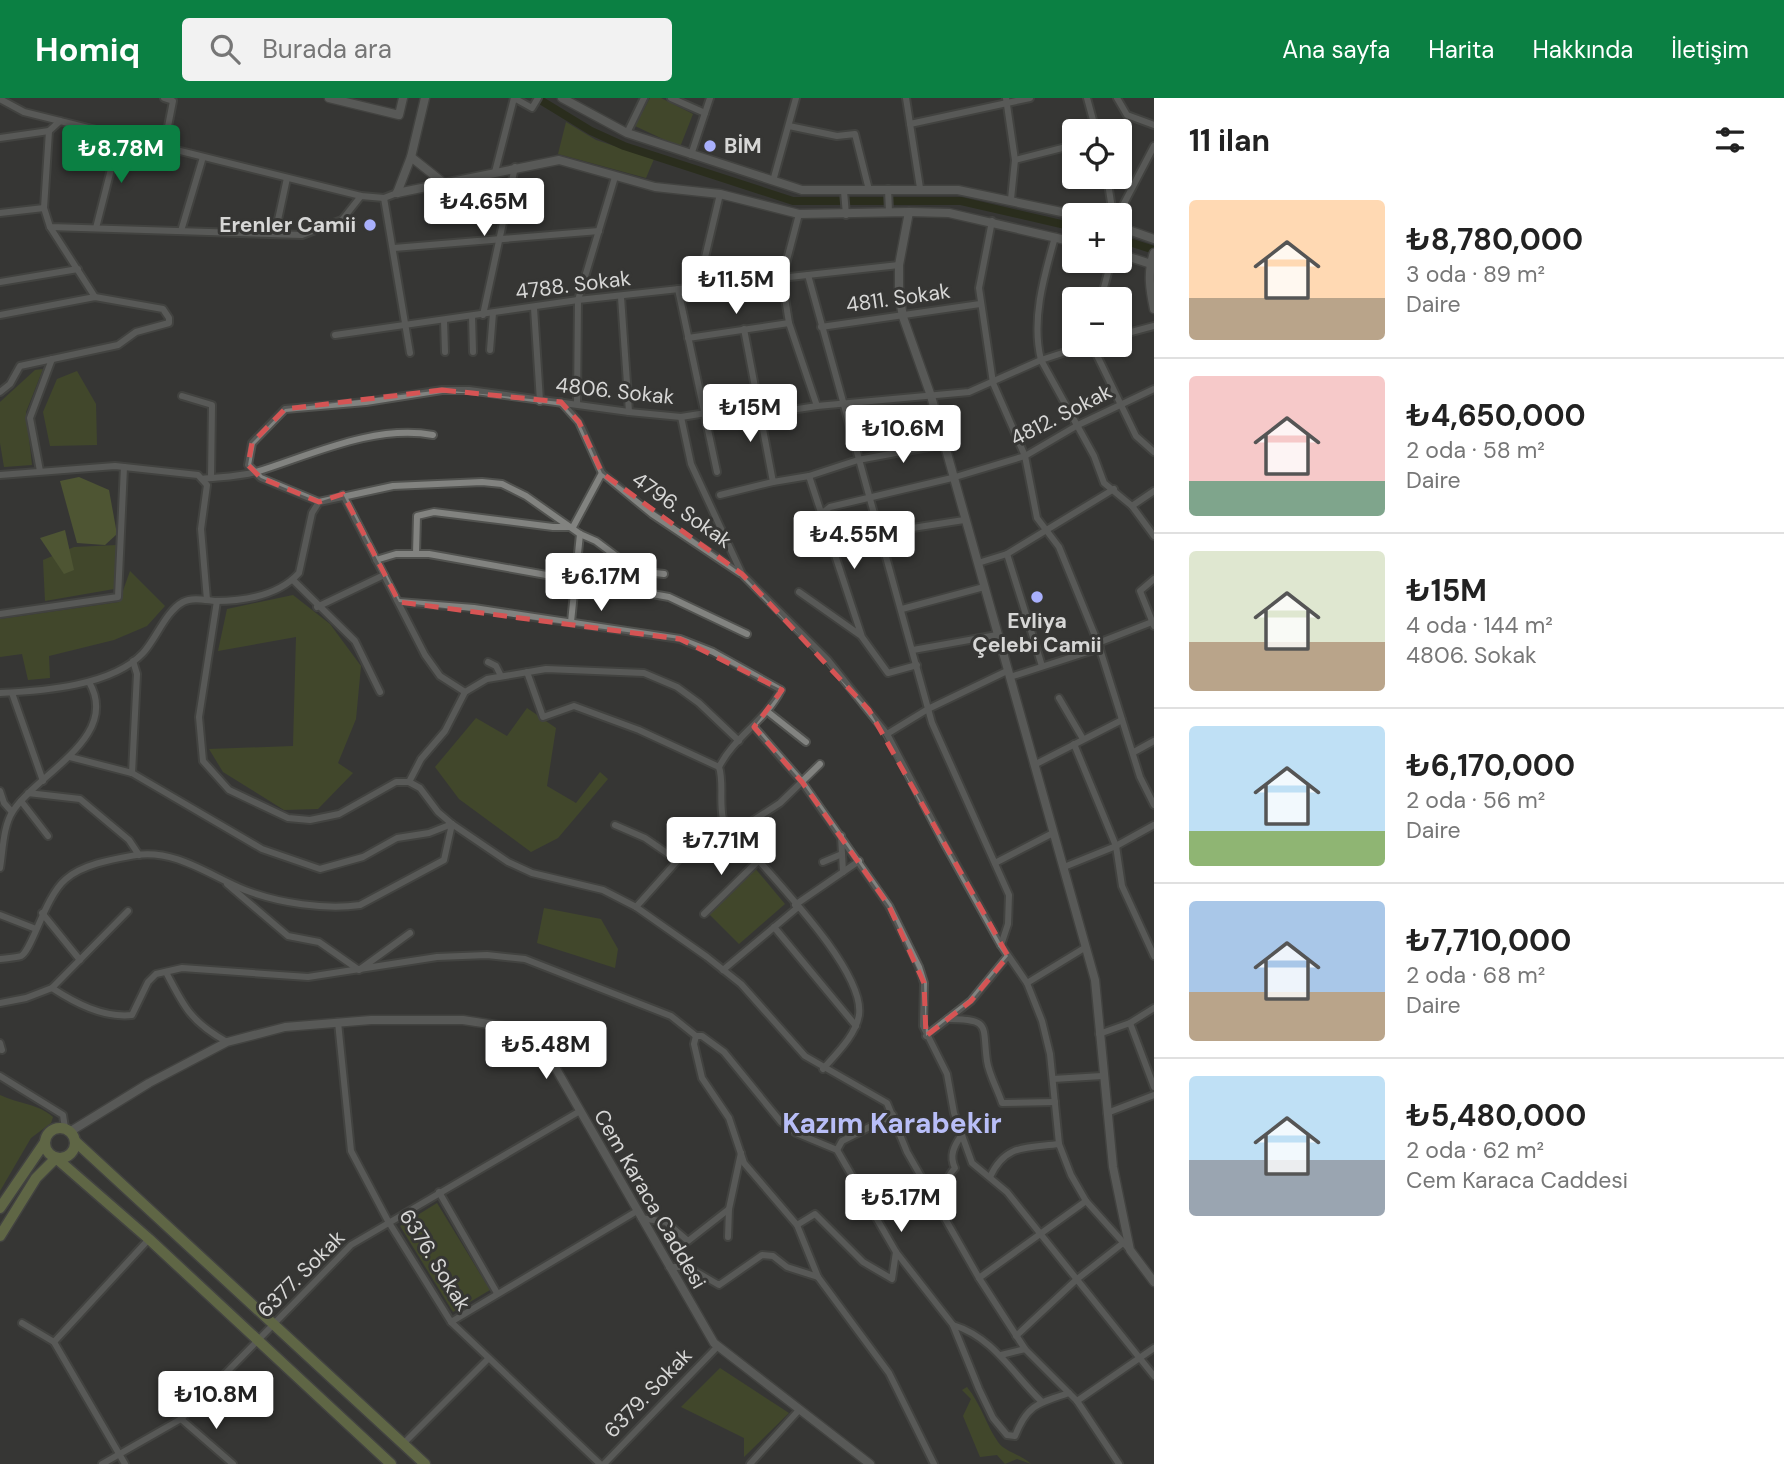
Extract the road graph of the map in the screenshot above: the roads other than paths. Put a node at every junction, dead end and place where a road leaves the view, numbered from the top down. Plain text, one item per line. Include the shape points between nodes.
1 (164, 98) edge
2 (329, 98) edge
3 (404, 98) edge
4 (425, 98) edge
5 (514, 98) edge
6 (562, 98) edge
7 (644, 98) edge
8 (671, 98) edge
9 (710, 98) edge
10 (796, 98) edge
11 (906, 98) edge
12 (1030, 98) edge
13 (1087, 98) edge
14 (1117, 98) edge
15 (0, 99) edge
16 (1006, 101) edge
17 (535, 106) edge
18 (705, 113) junction
19 (1093, 119) edge
20 (60, 121) junction
21 (910, 124) junction
22 (1154, 125) edge
23 (789, 126) junction
24 (49, 131) junction
25 (627, 132) junction
26 (120, 135) junction
27 (0, 138) edge
28 (1154, 146) edge
29 (164, 147) junction
30 (1062, 148) edge
31 (691, 155) junction
32 (203, 157) junction
33 (411, 157) junction
34 (1015, 160) junction
35 (515, 167) junction
36 (495, 172) junction
37 (615, 177) junction
38 (287, 178) junction
39 (773, 181) junction
40 (445, 184) junction
41 (920, 188) junction
42 (869, 190) junction
43 (888, 192) junction
44 (397, 193) junction
45 (720, 194) junction
46 (845, 194) junction
47 (361, 196) junction
48 (384, 198) junction
49 (1011, 199) junction
50 (1122, 203) edge
51 (44, 208) junction
52 (889, 209) junction
53 (846, 211) junction
54 (909, 212) junction
55 (1062, 212) edge
56 (0, 213) edge
57 (799, 214) junction
58 (992, 221) junction
59 (50, 227) junction
60 (96, 228) junction
61 (599, 230) junction
62 (181, 231) junction
63 (1132, 231) edge
64 (275, 234) junction
65 (1055, 237) junction
66 (498, 239) junction
67 (1062, 239) edge
68 (1154, 239) edge
69 (394, 248) junction
70 (1132, 256) edge
71 (1152, 260) edge
72 (899, 265) junction
73 (78, 269) junction
74 (808, 275) junction
75 (782, 279) junction
76 (0, 282) edge
77 (698, 287) junction
78 (678, 289) junction
79 (94, 297) junction
80 (621, 297) junction
81 (578, 300) junction
82 (980, 304) junction
83 (534, 308) junction
84 (1154, 309) edge
85 (493, 313) junction
86 (0, 315) edge
87 (483, 315) junction
88 (472, 316) junction
89 (903, 317) junction
90 (444, 320) junction
91 (789, 323) junction
92 (406, 324) junction
93 (1154, 326) edge
94 (821, 327) junction
95 (744, 329) junction
96 (1132, 332) edge
97 (335, 335) dead end
98 (688, 338) junction
99 (490, 350) dead end
100 (445, 352) dead end
101 (473, 352) dead end
102 (410, 353) dead end
103 (1062, 353) edge
104 (1098, 357) edge
105 (51, 359) junction
106 (1041, 360) junction
107 (993, 383) junction
108 (1154, 389) edge
109 (0, 392) edge
110 (182, 396) dead end
111 (931, 396) junction
112 (540, 401) junction
113 (561, 402) junction
114 (577, 404) junction
115 (842, 404) junction
116 (1120, 404) junction
117 (817, 406) junction
118 (629, 412) junction
119 (706, 413) junction
120 (759, 415) junction
121 (681, 417) junction
122 (1078, 425) junction
123 (433, 435) dead end
124 (944, 444) junction
125 (1154, 452) edge
126 (1025, 456) junction
127 (858, 460) junction
128 (124, 467) junction
129 (40, 471) junction
130 (717, 472) dead end
131 (252, 473) junction
132 (602, 473) junction
133 (0, 475) edge
134 (809, 476) junction
135 (211, 478) junction
136 (952, 478) junction
137 (202, 480) junction
138 (773, 482) junction
139 (1114, 489) junction
140 (1154, 491) edge
141 (343, 495) junction
142 (720, 495) dead end
143 (869, 499) junction
144 (319, 502) junction
145 (1132, 506) junction
146 (821, 514) junction
147 (964, 520) junction
148 (573, 527) junction
149 (1047, 531) junction
150 (880, 533) junction
151 (580, 534) junction
152 (1154, 536) edge
153 (416, 554) junction
154 (1007, 554) junction
155 (376, 560) junction
156 (978, 563) junction
157 (636, 571) junction
158 (664, 574) dead end
159 (742, 574) junction
160 (384, 575) junction
161 (1154, 579) edge
162 (293, 580) junction
163 (575, 580) junction
164 (984, 587) junction
165 (633, 589) junction
166 (799, 592) dead end
167 (207, 600) junction
168 (217, 601) junction
169 (400, 602) junction
170 (317, 607) junction
171 (902, 609) junction
172 (0, 614) edge
173 (571, 622) junction
174 (1153, 624) edge
175 (747, 634) dead end
176 (997, 635) junction
177 (862, 636) junction
178 (1099, 645) junction
179 (913, 650) junction
180 (133, 660) junction
181 (488, 662) dead end
182 (917, 665) junction
183 (1042, 666) junction
184 (527, 672) junction
185 (1009, 674) junction
186 (501, 676) junction
187 (89, 682) junction
188 (380, 692) dead end
189 (465, 692) junction
190 (0, 693) edge
191 (12, 693) junction
192 (1059, 698) dead end
193 (928, 709) junction
194 (768, 712) junction
195 (1122, 720) junction
196 (754, 727) junction
197 (887, 734) junction
198 (1083, 740) junction
199 (739, 741) junction
200 (1154, 741) edge
201 (806, 742) dead end
202 (1074, 744) junction
203 (1134, 752) junction
204 (70, 757) junction
205 (820, 764) dead end
206 (1034, 765) junction
207 (719, 767) junction
208 (132, 774) junction
209 (43, 781) junction
210 (409, 782) junction
211 (802, 782) junction
212 (0, 791) edge
213 (28, 793) junction
214 (21, 802) junction
215 (1154, 805) edge
216 (12, 812) junction
217 (723, 819) junction
218 (452, 824) junction
219 (615, 825) dead end
220 (1154, 825) edge
221 (734, 833) junction
222 (1053, 833) junction
223 (841, 835) junction
224 (48, 836) dead end
225 (1116, 846) junction
226 (842, 854) junction
227 (139, 855) junction
228 (677, 860) junction
229 (758, 861) junction
230 (859, 861) junction
231 (823, 862) dead end
232 (995, 863) junction
233 (1063, 867) junction
234 (0, 868) edge
235 (843, 872) junction
236 (223, 880) junction
237 (796, 906) junction
238 (636, 907) junction
239 (128, 911) dead end
240 (42, 913) junction
241 (704, 914) dead end
242 (0, 915) edge
243 (774, 927) junction
244 (36, 929) junction
245 (410, 933) dead end
246 (1001, 945) junction
247 (1086, 947) junction
248 (1008, 956) junction
249 (1154, 956) edge
250 (0, 958) edge
251 (80, 960) junction
252 (359, 970) junction
253 (723, 970) junction
254 (166, 972) junction
255 (1027, 983) junction
256 (52, 988) junction
257 (0, 1003) edge
258 (1154, 1008) edge
259 (948, 1019) junction
260 (338, 1022) junction
261 (1130, 1023) junction
262 (856, 1026) junction
263 (1099, 1034) junction
264 (696, 1036) junction
265 (926, 1037) junction
266 (227, 1042) junction
267 (823, 1069) junction
268 (0, 1076) edge
269 (1102, 1076) junction
270 (1053, 1079) junction
271 (1154, 1087) edge
272 (1154, 1095) edge
273 (1055, 1102) junction
274 (580, 1111) junction
275 (1107, 1113) junction
276 (893, 1115) junction
277 (68, 1130) junction
278 (961, 1136) junction
279 (44, 1142) junction
280 (76, 1142) junction
281 (1059, 1144) junction
282 (837, 1150) junction
283 (741, 1152) junction
284 (56, 1158) junction
285 (990, 1177) junction
286 (439, 1192) junction
287 (934, 1201) junction
288 (1086, 1201) junction
289 (0, 1208) edge
290 (729, 1209) junction
291 (638, 1214) junction
292 (388, 1221) junction
293 (797, 1225) junction
294 (1039, 1234) junction
295 (0, 1236) edge
296 (728, 1237) dead end
297 (149, 1239) junction
298 (1123, 1243) junction
299 (1130, 1250) junction
300 (896, 1252) junction
301 (669, 1268) junction
302 (818, 1278) junction
303 (979, 1278) junction
304 (1153, 1279) edge
305 (1076, 1280) junction
306 (497, 1293) junction
307 (451, 1322) junction
308 (22, 1324) dead end
309 (953, 1325) junction
310 (274, 1326) junction
311 (1016, 1336) junction
312 (258, 1340) junction
313 (54, 1342) junction
314 (718, 1346) junction
315 (1154, 1348) edge
316 (1025, 1349) junction
317 (1001, 1355) junction
318 (1142, 1357) junction
319 (488, 1359) junction
320 (1154, 1376) edge
321 (1069, 1394) junction
322 (1077, 1401) junction
323 (1041, 1402) junction
324 (799, 1410) junction
325 (181, 1419) junction
326 (403, 1444) junction
327 (120, 1455) junction
328 (102, 1464) edge
329 (125, 1464) edge
330 (233, 1464) edge
331 (391, 1464) edge
332 (425, 1464) edge
333 (602, 1464) edge
334 (750, 1464) edge
335 (870, 1464) edge
336 (934, 1464) edge
337 (1119, 1464) edge

1 - 29 street via 173,101
2 - 3 street via 399,115
4 - 33 street
5 - 17 street
5 - 36 street
6 - 25 street
7 - 25 street
8 - 18 street
9 - 18 street
10 - 23 street
11 - 21 street
12 - 16 street
13 - 19 street
14 - 22 street via 1127,115
15 - 20 street via 24,112
16 - 21 street
16 - 34 street
18 - 31 street
20 - 24 street
20 - 26 street
21 - 41 street
23 - 39 street
23 - 42 street via 837,136 855,134
24 - 27 street
24 - 51 street
25 - 31 street
26 - 29 street
26 - 60 street
28 - 50 street
29 - 32 street
30 - 34 street
31 - 39 street
32 - 38 street
32 - 62 street
33 - 40 street
33 - 44 street
34 - 49 street
35 - 36 street
35 - 37 street via 559,160
35 - 66 street
36 - 40 street
37 - 45 street
37 - 61 street
38 - 47 street
38 - 64 street
39 - 46 street via 802,190
40 - 44 street
41 - 43 street
41 - 49 street
42 - 43 street
42 - 46 street
43 - 52 street
44 - 48 street
45 - 57 street
45 - 77 street
46 - 53 street
47 - 48 street
47 - 64 street via 342,220 320,230
48 - 69 street
49 - 55 street
51 - 56 street
51 - 59 street
52 - 53 street
52 - 54 street
53 - 57 street
54 - 58 street
54 - 72 street
57 - 75 street
58 - 65 street
58 - 82 street via 982,265
59 - 60 street
59 - 73 street
60 - 62 street
61 - 66 street
61 - 81 street
62 - 64 street
63 - 68 street
65 - 67 street
65 - 106 street via 1039,305
66 - 69 street
66 - 87 street
69 - 92 street
70 - 71 street
71 - 84 street
72 - 74 street, 4788. Sokak
72 - 89 street
73 - 76 street
73 - 79 street
74 - 75 street, 4788. Sokak
74 - 94 street
75 - 77 street, 4788. Sokak
75 - 91 street
77 - 78 street, 4788. Sokak
78 - 80 street, 4788. Sokak
78 - 98 street
79 - 86 street
79 - 105 street via 163,309 169,323 136,332 118,345
80 - 81 street, 4788. Sokak
80 - 118 street
81 - 83 street, 4788. Sokak
81 - 114 street
82 - 89 street, 4811. Sokak
82 - 107 street
83 - 85 street, 4788. Sokak
83 - 112 street
85 - 87 street, 4788. Sokak
85 - 99 street
87 - 88 street, 4788. Sokak
88 - 90 street, 4788. Sokak
88 - 101 street
89 - 94 street, 4811. Sokak
89 - 111 street
90 - 92 street, 4788. Sokak
90 - 100 street
91 - 95 street
91 - 117 street
92 - 97 street, 4788. Sokak
92 - 102 street
93 - 96 street
94 - 115 street
95 - 98 street
95 - 120 street
98 - 119 street
103 - 106 street, 4806. Sokak
104 - 116 street
105 - 109 street via 20,366
105 - 129 street via 30,418
106 - 107 street, 4806. Sokak
106 - 122 street
107 - 111 street, 4806. Sokak via 969,392
107 - 126 street
108 - 116 street, 4812. Sokak
110 - 135 street via 212,405
111 - 115 street, 4806. Sokak
111 - 124 street
112 - 113 street, 4806. Sokak
112 - 131 street, 4806. Sokak via 442,390 328,406 298,405 285,409 252,443 248,465
113 - 114 street, 4806. Sokak
113 - 132 street, 4796. Sokak via 579,422
114 - 118 street, 4806. Sokak
115 - 117 street, 4806. Sokak
115 - 127 street
116 - 122 street, 4812. Sokak
116 - 125 street via 1136,436
117 - 120 street, 4806. Sokak
118 - 121 street, 4806. Sokak
119 - 120 street, 4806. Sokak
119 - 121 street, 4806. Sokak
119 - 130 street
120 - 138 street
121 - 159 street via 691,464
122 - 126 street, 4812. Sokak
122 - 139 street via 1104,483
123 - 131 street via 408,430 328,447
124 - 127 street
124 - 136 street
126 - 136 street, 4812. Sokak
126 - 149 street via 1037,518
127 - 134 street
127 - 143 street
128 - 129 street
128 - 137 street via 182,471
128 - 172 street via 118,597
129 - 133 street
131 - 135 street
131 - 144 street
132 - 148 street
132 - 159 street, 4796. Sokak via 652,514
134 - 138 street
134 - 146 street
135 - 137 street
136 - 143 street, 4812. Sokak
136 - 147 street
137 - 167 street via 207,485 201,529
138 - 142 street
139 - 145 street
139 - 149 street
140 - 145 street
141 - 144 street
141 - 148 street via 393,486 502,484
141 - 155 street
143 - 146 street, 4812. Sokak via 830,507
143 - 150 street
144 - 162 street
145 - 152 street
146 - 177 street
147 - 150 street
147 - 156 street
148 - 151 street
148 - 153 street via 434,512 417,516
149 - 154 street
149 - 178 street via 1059,547
150 - 171 street
151 - 157 street
151 - 163 street
153 - 155 street
153 - 163 street
154 - 156 street
154 - 183 street
155 - 160 street
156 - 164 street
157 - 158 street
157 - 165 street
159 - 197 street via 828,660
160 - 169 street
160 - 170 street
161 - 174 street via 1140,591
162 - 168 street via 277,591
162 - 170 street
163 - 165 street
163 - 173 street
164 - 171 street
164 - 176 street
165 - 175 street via 669,597
166 - 177 street
167 - 168 street
167 - 180 street via 182,602 157,638
168 - 210 street via 199,717 204,761 229,790 288,818 310,820 339,814 396,782
169 - 173 street
169 - 189 street via 425,655 436,670
170 - 188 street via 355,641
171 - 179 street
173 - 194 street via 680,639 713,652 781,690
174 - 178 street
176 - 179 street
176 - 185 street
177 - 182 street via 888,673
178 - 183 street
178 - 195 street
179 - 182 street
180 - 187 street
180 - 208 street via 137,674
181 - 186 street
182 - 193 street
183 - 185 street
184 - 186 street
184 - 199 street via 644,673 677,687
184 - 207 street via 542,717 575,706
185 - 193 street
185 - 206 street
186 - 189 street
187 - 191 street
187 - 204 street via 96,693 96,712
189 - 210 street via 445,731
190 - 191 street
191 - 209 street
192 - 198 street
193 - 197 street
193 - 232 street
194 - 196 street
194 - 201 street
195 - 198 street
195 - 203 street
196 - 199 street
196 - 211 street
197 - 246 street
198 - 202 street
199 - 207 street via 728,749
200 - 203 street
202 - 206 street
202 - 225 street
203 - 215 street
204 - 208 street
204 - 209 street
205 - 211 street
206 - 222 street
207 - 217 street
208 - 218 street via 262,849 320,869 339,867 397,838
209 - 213 street
210 - 218 street
211 - 221 street via 780,803
211 - 223 street
212 - 216 street
213 - 214 street
213 - 227 street via 80,799 129,840
214 - 216 street
214 - 224 street
216 - 234 street
217 - 221 street
217 - 228 street via 704,831
218 - 236 street via 444,860 360,905 314,905
218 - 238 street via 532,873 603,890
219 - 228 street
220 - 225 street
221 - 229 street
222 - 232 street
222 - 233 street
223 - 226 street
223 - 230 street
225 - 233 street
225 - 249 street via 1122,886
226 - 231 street
226 - 235 street
227 - 236 street via 182,859
227 - 240 street via 87,867 66,879
228 - 238 street
229 - 237 street
229 - 241 street
230 - 235 street
230 - 265 street via 889,906 919,967
232 - 246 street via 1009,895
233 - 247 street
235 - 237 street
236 - 252 street via 288,936 318,942
237 - 243 street
237 - 262 street via 834,948 850,977 858,999
238 - 253 street
239 - 251 street
240 - 244 street
240 - 251 street
242 - 244 street
243 - 253 street
243 - 262 street
244 - 250 street via 22,956
245 - 252 street
246 - 248 street
247 - 255 street
247 - 263 street via 1098,1002
248 - 255 street
248 - 259 street via 971,1001
251 - 256 street
252 - 254 street via 308,977 215,968
252 - 264 street via 437,957 487,954 525,959 671,1016
253 - 267 street
254 - 256 street via 148,982 132,1015 89,1008
254 - 266 street via 188,1015
255 - 270 street via 1042,1021
256 - 257 street
258 - 261 street
259 - 265 street
259 - 273 street via 980,1023 1002,1103
260 - 266 street, Cem Karaca Caddesi via 285,1027
260 - 274 street, Cem Karaca Caddesi via 463,1020 521,1030 535,1037
260 - 292 street, 6376. Sokak via 351,1151
261 - 263 street
261 - 271 street
262 - 267 street
263 - 269 street
264 - 282 street via 724,1052 781,1122
264 - 283 street via 702,1077 729,1118
265 - 278 street via 947,1074
266 - 277 street, Cem Karaca Caddesi
267 - 276 street via 887,1103
268 - 277 street via 63,1115
269 - 270 street
269 - 275 street
270 - 273 street
272 - 275 street
273 - 281 street
274 - 286 street, 6377. Sokak
274 - 291 street, Cem Karaca Caddesi
275 - 299 street
276 - 282 street via 842,1141
276 - 287 street
277 - 279 main road via 51,1130
277 - 280 main road
278 - 285 street via 972,1163
278 - 287 street via 954,1147 955,1168
279 - 284 main road
279 - 289 main road
280 - 284 main road via 70,1155
280 - 310 main road
281 - 285 street via 1009,1152 999,1158
281 - 288 street
282 - 300 street
283 - 290 street
283 - 293 street via 754,1178
284 - 295 main road via 36,1178
284 - 297 main road
285 - 294 street
286 - 292 street, 6377. Sokak
286 - 306 street
287 - 303 street
288 - 294 street
288 - 298 street
290 - 291 street via 688,1241 666,1222
290 - 296 street
291 - 301 street, Cem Karaca Caddesi
291 - 306 street
292 - 307 street, 6376. Sokak
292 - 310 street, 6377. Sokak via 351,1245
293 - 300 street via 815,1214 863,1262 892,1279
293 - 302 street
294 - 303 street
294 - 305 street
297 - 312 main road
297 - 313 street
298 - 299 street
298 - 305 street
299 - 304 street
300 - 309 street
301 - 302 street via 688,1267 719,1285 762,1255
301 - 314 street, Cem Karaca Caddesi
302 - 336 street via 889,1373
303 - 311 street
305 - 311 street
305 - 318 street
306 - 307 street
307 - 319 street, 6376. Sokak
308 - 313 street
309 - 317 street via 977,1335
309 - 323 street via 983,1398 1007,1435 1015,1436 1021,1418
310 - 312 street, 6377. Sokak
310 - 326 main road
311 - 316 street
312 - 325 street, 6377. Sokak
312 - 331 main road
313 - 327 street
314 - 324 street, Cem Karaca Caddesi
314 - 333 street, 6379. Sokak
315 - 318 street
316 - 317 street
316 - 321 street
317 - 323 street
318 - 320 street
318 - 322 street
319 - 326 street
319 - 333 street, 6376. Sokak
321 - 322 street
321 - 323 street
322 - 337 street
324 - 334 street
324 - 335 street, Cem Karaca Caddesi
325 - 327 street, 6377. Sokak
325 - 330 street
326 - 332 main road
327 - 328 street, 6377. Sokak
327 - 329 street

